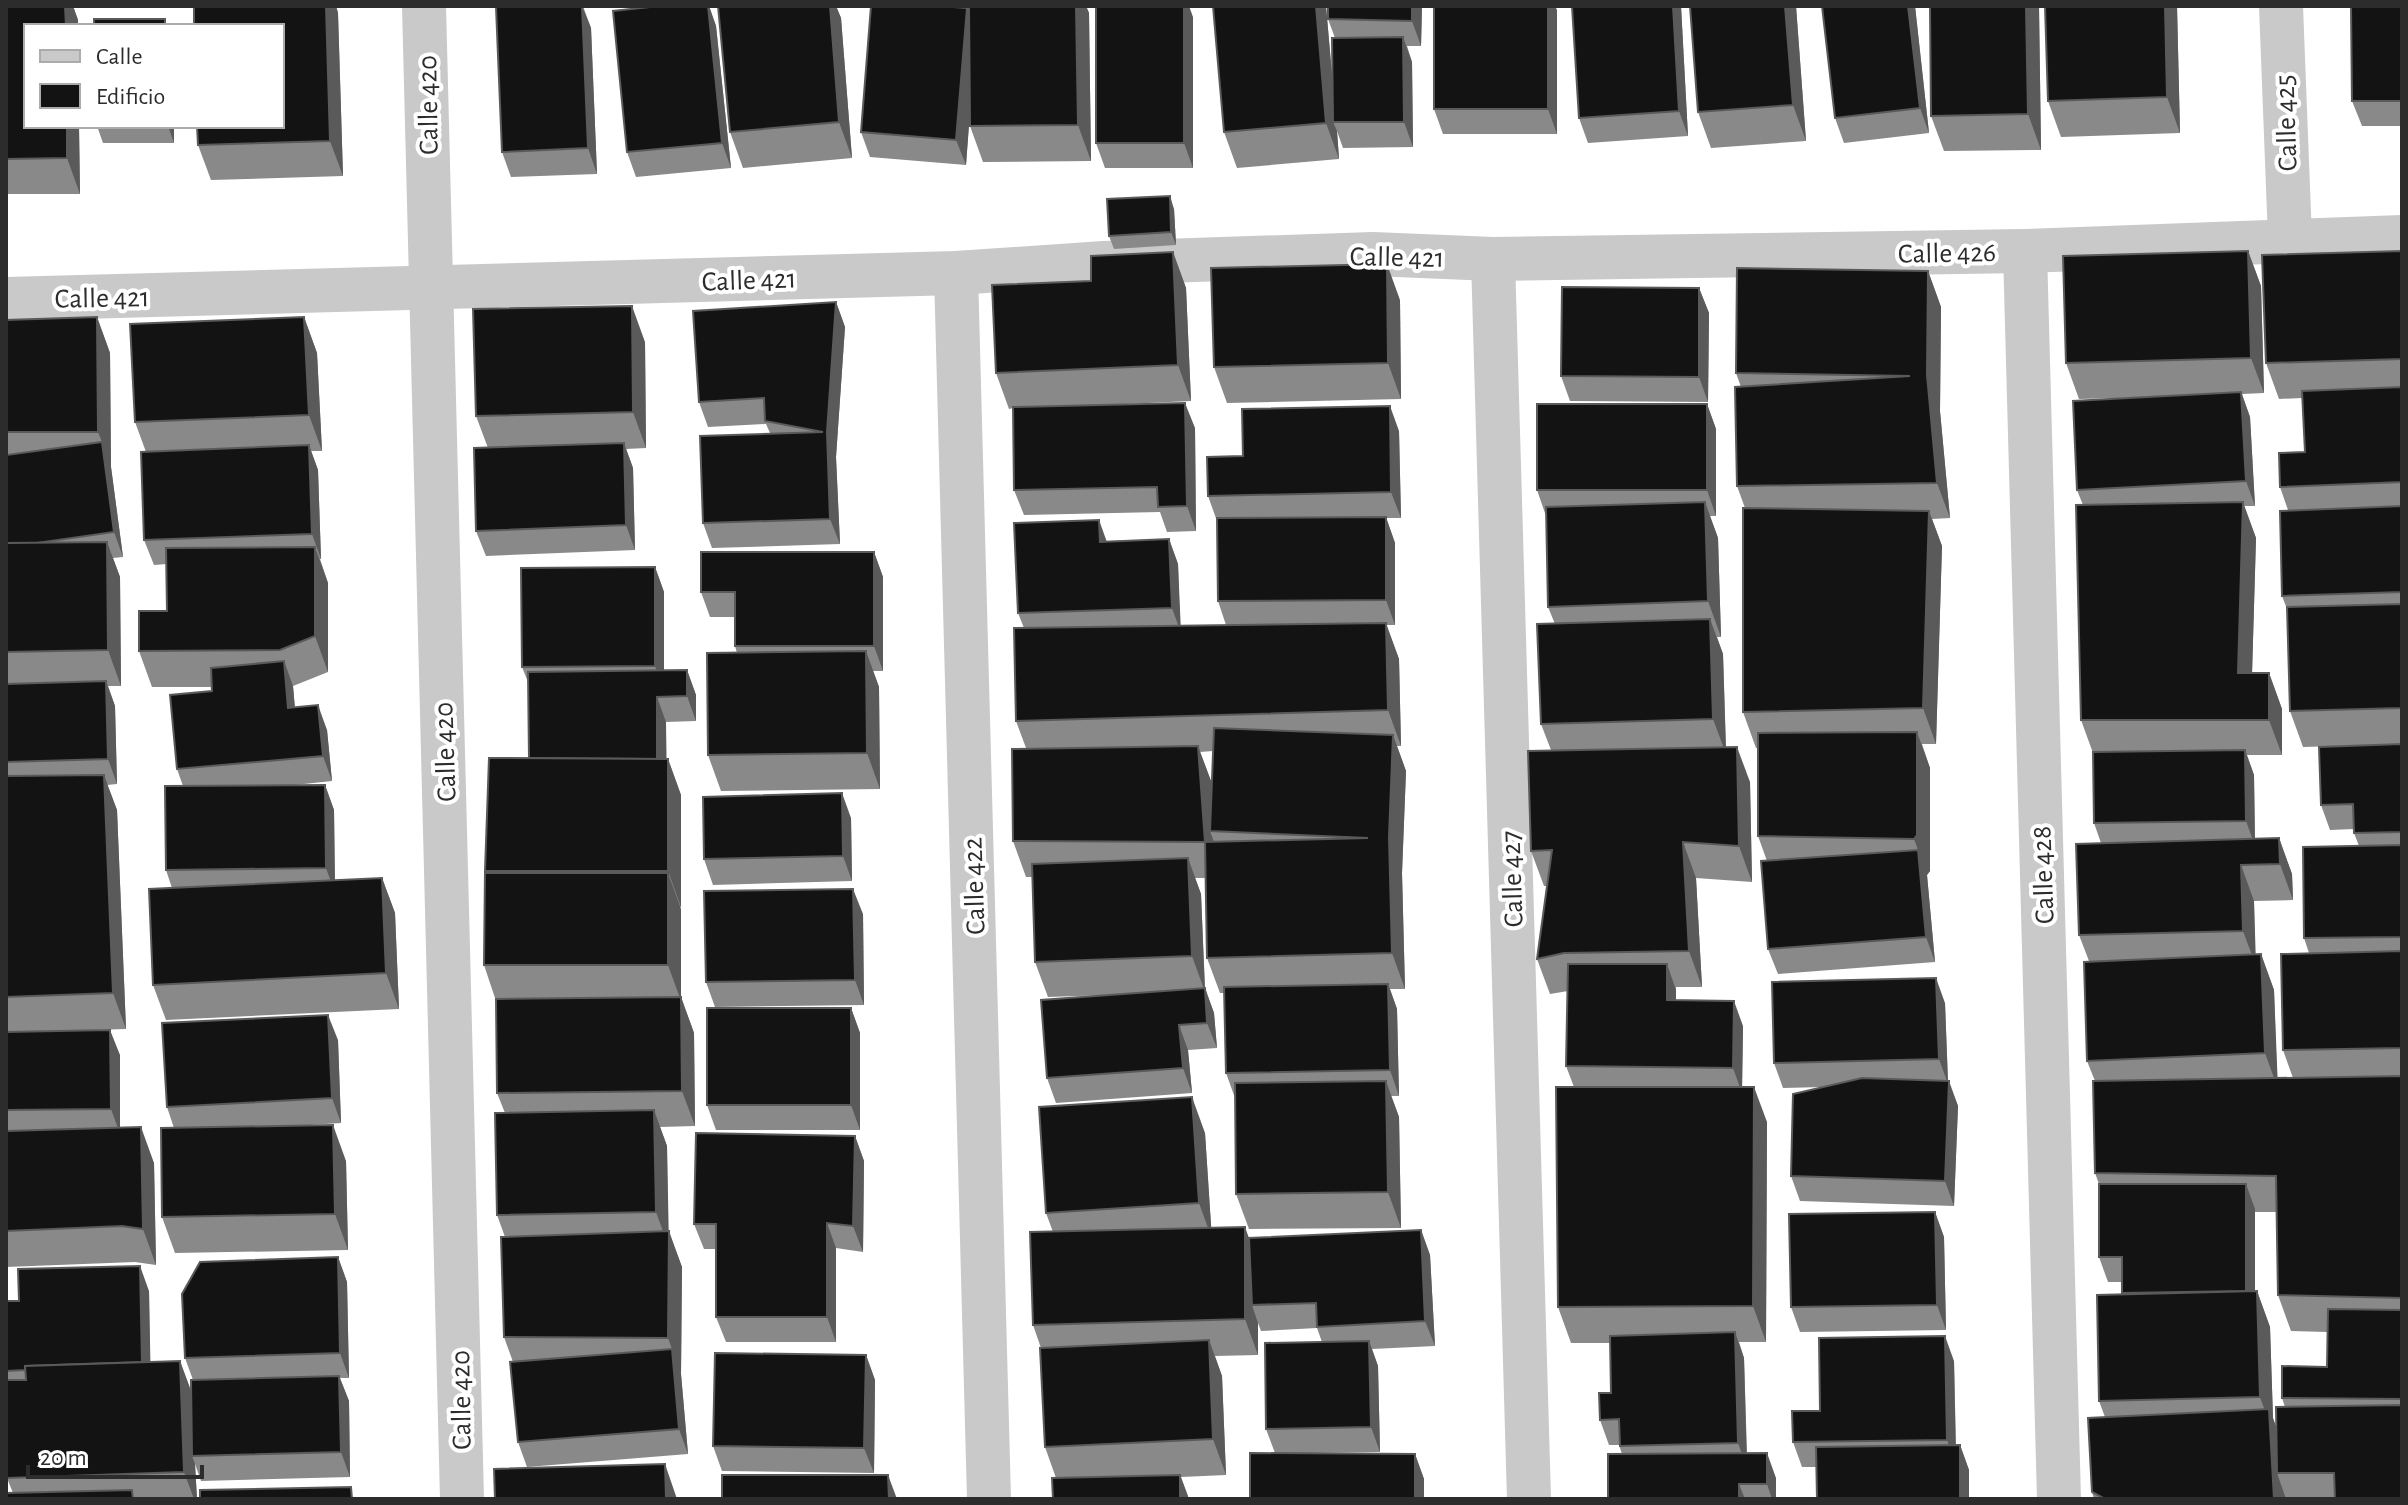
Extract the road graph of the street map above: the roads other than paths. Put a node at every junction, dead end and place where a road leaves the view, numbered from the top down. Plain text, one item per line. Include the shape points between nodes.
1 (424, 6) edge
2 (2281, 6) edge
3 (2402, 237) edge
4 (2290, 239) junction
5 (2025, 251) junction
6 (1493, 259) junction
7 (956, 273) junction
8 (430, 288) junction
9 (6, 299) edge
10 (462, 1499) edge
11 (989, 1499) edge
12 (1529, 1499) edge
13 (2059, 1499) edge

1 - 8 street, Calle 420
2 - 4 street, Calle 425
3 - 4 street, Calle 426
4 - 5 street, Calle 426
5 - 6 street, Calle 426
5 - 13 street, Calle 428
6 - 7 street, Calle 421 via 1373,254
6 - 12 street, Calle 427
7 - 8 street, Calle 421
7 - 11 street, Calle 422
8 - 9 street, Calle 421
8 - 10 street, Calle 420

